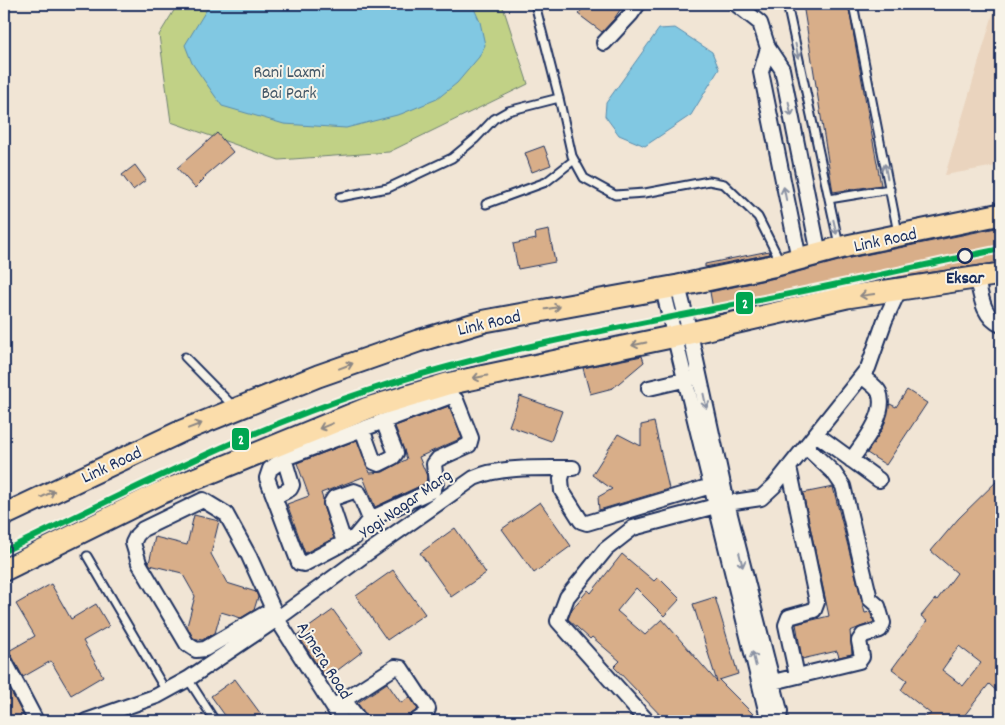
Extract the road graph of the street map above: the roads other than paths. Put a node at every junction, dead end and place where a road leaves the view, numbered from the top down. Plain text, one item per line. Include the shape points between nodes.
1 (535, 4) edge
2 (638, 4) edge
3 (736, 4) edge
4 (787, 4) edge
5 (853, 4) edge
6 (604, 43) dead end
7 (768, 48) junction
8 (559, 98) junction
9 (574, 160) junction
10 (890, 189) junction
11 (340, 197) dead end
12 (829, 199) junction
13 (486, 204) dead end
14 (1001, 214) edge
15 (899, 236) junction
16 (840, 248) junction
17 (800, 259) junction
18 (1001, 274) edge
19 (976, 278) junction
20 (670, 287) junction
21 (899, 290) junction
22 (1001, 326) edge
23 (682, 334) junction
24 (185, 357) dead end
25 (700, 376) junction
26 (862, 376) junction
27 (685, 379) junction
28 (649, 388) dead end
29 (237, 410) junction
30 (383, 421) junction
31 (362, 429) junction
32 (816, 434) junction
33 (806, 447) junction
34 (284, 458) junction
35 (851, 460) junction
36 (789, 468) junction
37 (193, 479) junction
38 (878, 480) dead end
39 (711, 486) junction
40 (274, 497) junction
41 (203, 500) junction
42 (722, 505) junction
43 (130, 507) junction
44 (4, 515) edge
45 (370, 519) junction
46 (143, 529) junction
47 (349, 539) junction
48 (87, 556) dead end
49 (363, 556) junction
50 (4, 570) edge
51 (275, 614) junction
52 (4, 661) edge
53 (797, 676) junction
54 (188, 679) junction
55 (766, 683) junction
56 (166, 691) junction
57 (338, 703) junction
58 (31, 719) edge
59 (86, 721) edge
60 (214, 721) edge
61 (342, 721) edge
62 (360, 721) edge
63 (416, 721) edge
64 (646, 721) edge
65 (773, 721) edge
66 (779, 721) edge

1 - 8 lane
2 - 6 street
3 - 7 street via 760,23
4 -> 12 lane
10 -> 5 lane
17 -> 7 street via 761,72
7 -> 17 street via 782,69
8 - 9 lane
8 - 11 lane via 508,111 494,119 452,158 388,188
9 - 13 lane via 546,182
9 - 17 lane via 584,178 615,195 645,194 709,181 724,184
10 - 12 lane
10 - 15 lane
12 -> 16 lane
14 - 15 main road, Link Road
15 - 16 main road, Link Road
16 - 17 main road, Link Road
17 - 20 main road, Link Road
18 - 19 main road
19 - 21 main road
19 - 22 street via 987,314
20 - 23 street
29 -> 20 main road, Link Road via 364,359 485,321
21 -> 23 main road via 847,297
21 - 26 street
23 - 25 street
23 - 27 street
23 -> 37 main road via 447,384 368,408
24 - 29 lane
25 - 27 street
25 -> 42 street
26 - 32 street
26 - 35 street via 878,390 881,401 877,420
27 - 28 street
27 - 39 street
44 -> 29 main road, Link Road via 182,431
30 - 31 street
30 - 31 street via 396,453 378,464 374,462
30 - 45 street via 451,396 456,400 471,438 468,445 434,464 436,483 433,490
31 - 34 street
32 - 33 street
32 - 35 street
33 - 36 street
33 - 53 street via 843,486 870,599 878,606 883,623 880,630 863,635 859,641 862,658 859,661
34 - 40 street via 270,469 267,478
34 - 40 street via 292,485
35 - 38 street
36 - 42 street via 761,498
36 - 53 street via 818,602 814,610 789,618 786,625
37 - 41 street
37 - 43 main road
39 - 42 street
39 - 49 street, Yogi Nagar Marg via 587,522 581,521 562,491 561,479 569,468 486,472
40 - 47 street via 299,562 304,564
41 - 46 street
41 - 51 street, Ajmera Road via 226,514
42 - 55 street
42 - 64 street via 633,528 606,549 567,597 561,610 558,620
43 - 46 street
43 - 50 main road
45 - 47 street
45 - 47 street via 359,493 354,491 334,498 331,503
46 - 51 street via 133,543 139,563 187,644 196,650 205,649
47 - 49 street
48 - 56 lane
49 - 51 street, Yogi Nagar Marg
51 - 54 street
51 - 57 street, Ajmera Road
52 - 58 street
53 - 55 street
54 - 56 street
54 - 60 lane
55 - 65 street via 767,714
55 - 66 street via 780,711
56 - 59 street
57 - 61 street, Ajmera Road
57 - 62 street
57 - 63 street via 394,667 401,668 428,709

